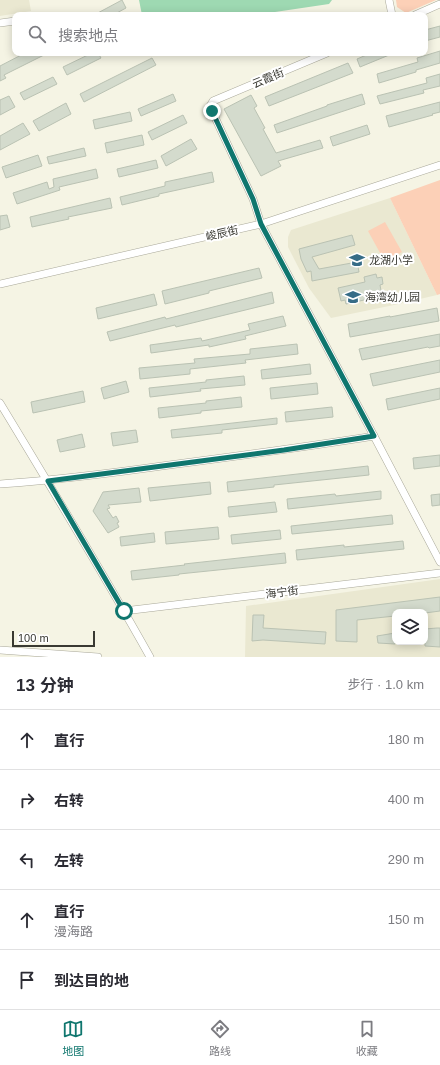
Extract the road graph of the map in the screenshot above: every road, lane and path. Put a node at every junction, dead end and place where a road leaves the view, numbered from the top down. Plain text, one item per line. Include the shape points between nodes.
1 (389, 0) edge
2 (440, 4) edge
3 (391, 12) edge
4 (422, 12) edge
5 (12, 21) edge
6 (0, 23) edge
7 (320, 56) edge
8 (440, 165) edge
9 (261, 224) junction
10 (0, 284) edge
11 (0, 403) edge
12 (374, 436) junction
13 (48, 481) junction
14 (0, 484) edge
15 (440, 562) edge
16 (440, 573) edge
17 (124, 611) junction
18 (0, 650) edge
19 (98, 657) edge
20 (150, 657) edge

1 - 3 street
2 - 4 street
5 - 6 street
7 - 9 street, 云霞街 via 213,102 210,106 253,199
8 - 9 street, 峻辰街
9 - 10 street, 峻辰街
9 - 12 street
11 - 13 street
12 - 13 street
12 - 15 street
13 - 14 street
13 - 17 street
16 - 17 street, 海宁街
17 - 20 street
18 - 19 street

